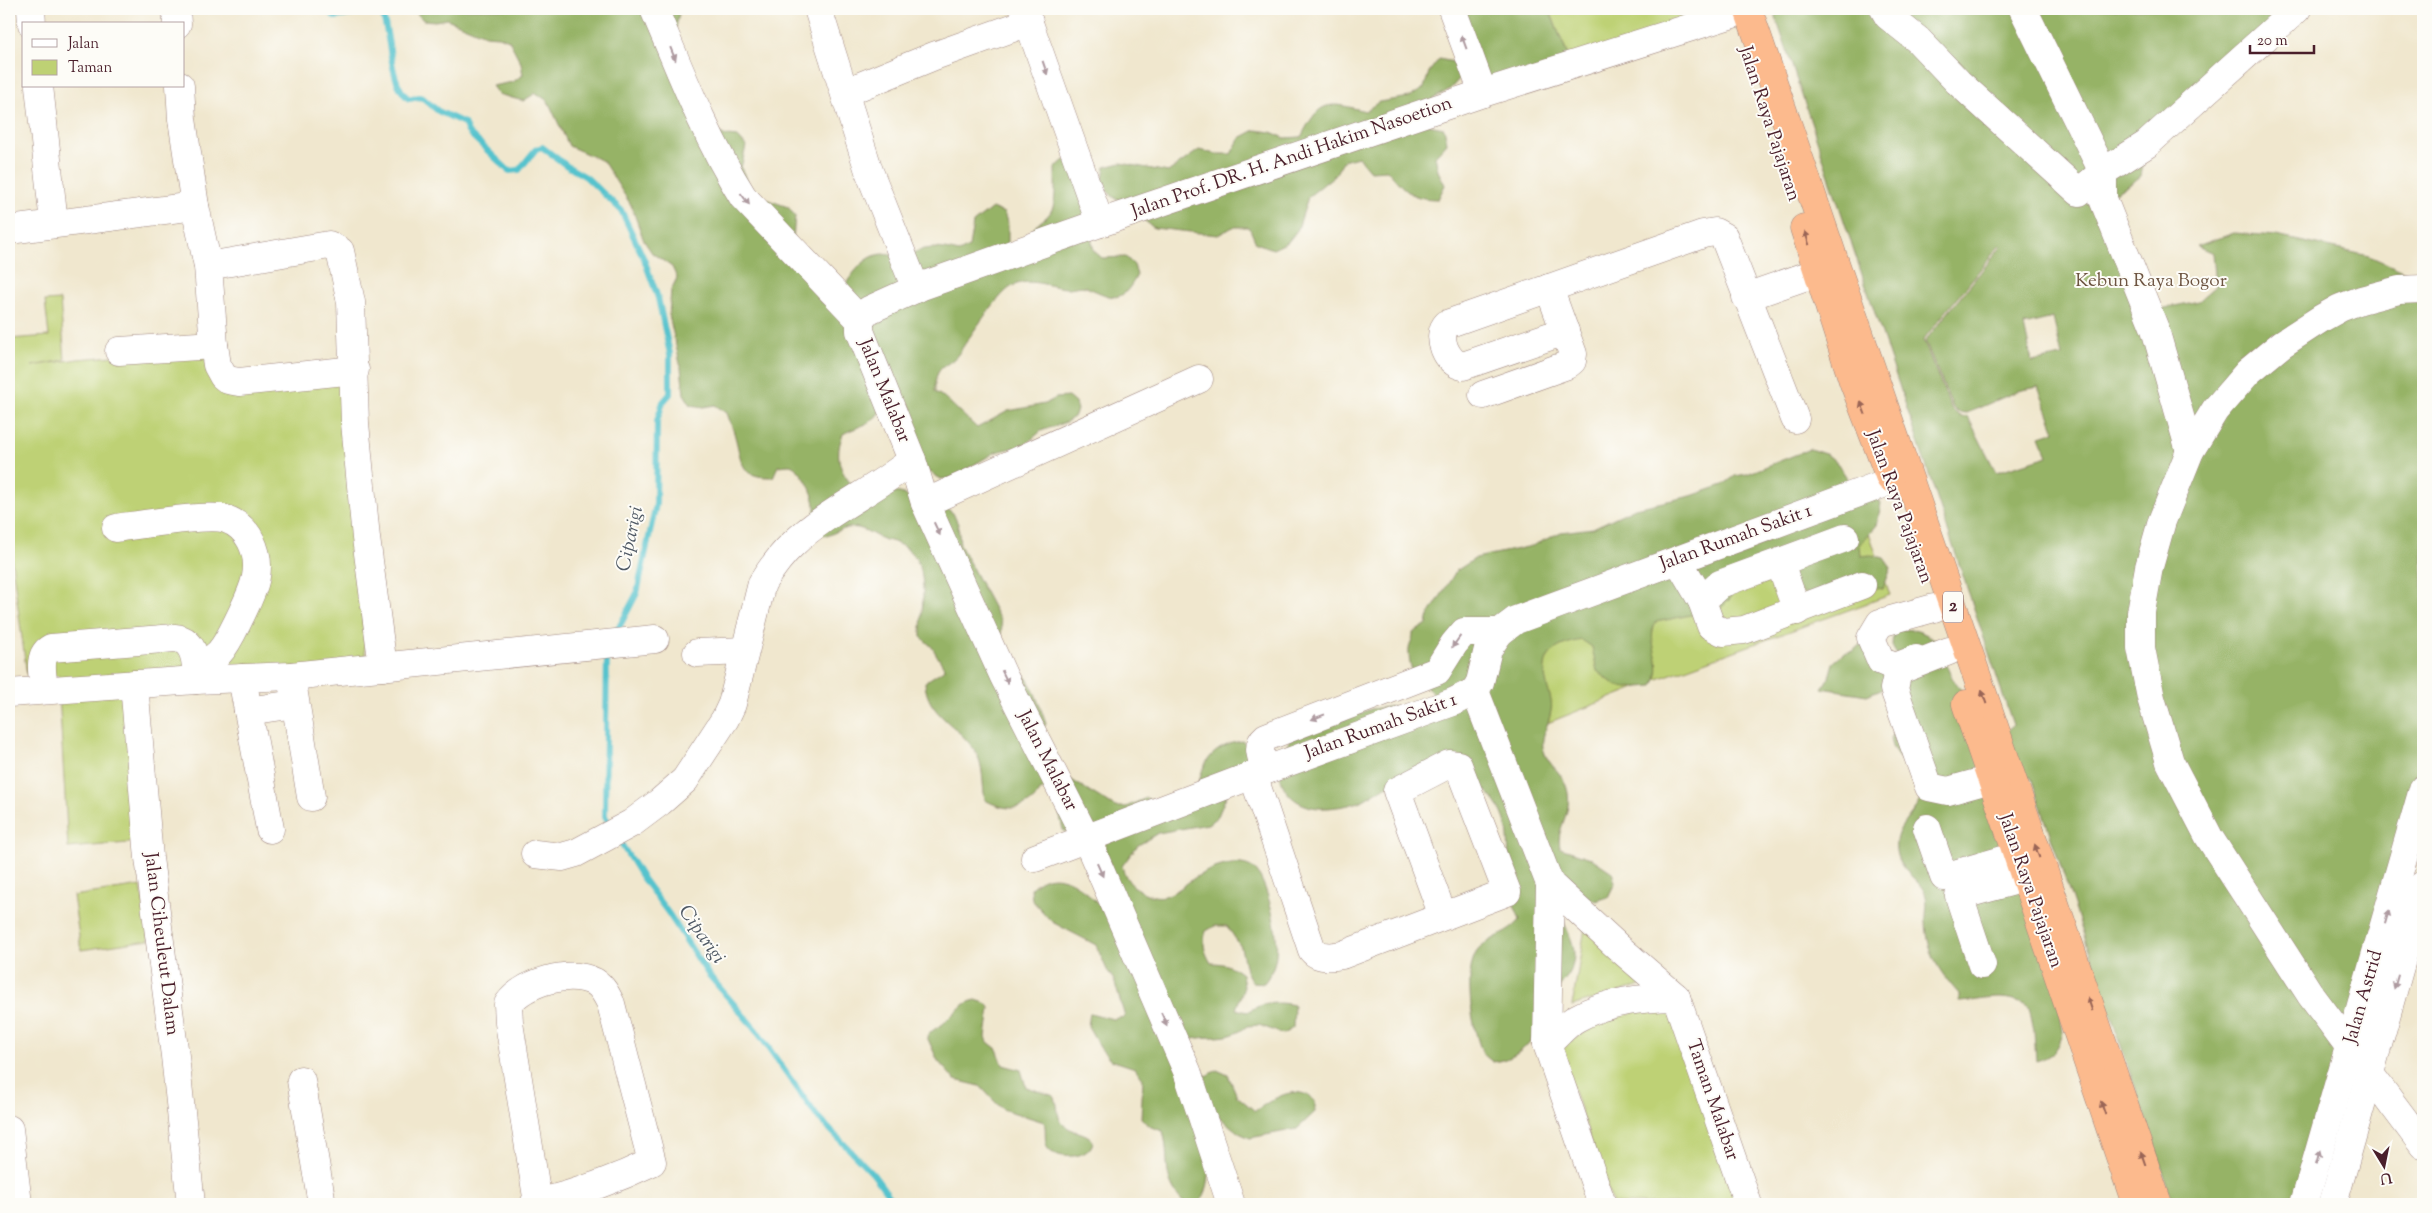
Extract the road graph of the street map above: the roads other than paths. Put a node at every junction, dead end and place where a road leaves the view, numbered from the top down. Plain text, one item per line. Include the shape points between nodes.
1 (31, 9) edge
2 (176, 9) edge
3 (654, 9) edge
4 (818, 9) edge
5 (1452, 9) edge
6 (1884, 9) edge
7 (2023, 9) edge
8 (2297, 9) edge
9 (1738, 10) edge
10 (1027, 15) edge
11 (32, 22) edge
12 (177, 22) edge
13 (39, 88) edge
14 (180, 88) edge
15 (846, 92) junction
16 (1483, 93) junction
17 (2095, 188) junction
18 (195, 206) junction
19 (54, 223) junction
20 (1100, 223) junction
21 (9, 230) edge
22 (208, 266) junction
23 (1818, 272) junction
24 (1549, 288) junction
25 (916, 289) junction
26 (2423, 289) edge
27 (1746, 297) junction
28 (860, 320) junction
29 (1565, 331) junction
30 (214, 345) junction
31 (119, 352) dead end
32 (355, 370) junction
33 (1199, 379) dead end
34 (1483, 395) dead end
35 (1795, 419) dead end
36 (2190, 451) junction
37 (918, 481) junction
38 (1891, 481) junction
39 (116, 528) dead end
40 (1845, 538) dead end
41 (1678, 560) junction
42 (1780, 564) junction
43 (792, 566) dead end
44 (1862, 584) dead end
45 (1702, 601) junction
46 (1934, 608) junction
47 (1796, 611) junction
48 (1500, 632) junction
49 (655, 639) dead end
50 (1949, 649) junction
51 (744, 651) junction
52 (697, 653) dead end
53 (383, 667) junction
54 (196, 674) junction
55 (291, 676) junction
56 (242, 678) junction
57 (134, 684) junction
58 (44, 690) junction
59 (1475, 691) junction
60 (9, 693) edge
61 (295, 704) junction
62 (248, 711) junction
63 (1259, 772) junction
64 (1991, 779) junction
65 (2423, 789) edge
66 (310, 798) dead end
67 (1927, 828) dead end
68 (270, 829) dead end
69 (1087, 840) junction
70 (535, 854) dead end
71 (1035, 858) dead end
72 (2021, 867) junction
73 (1550, 884) junction
74 (2423, 884) edge
75 (1443, 916) junction
76 (1982, 965) dead end
77 (1676, 997) junction
78 (1547, 1044) junction
79 (2350, 1047) junction
80 (2370, 1074) junction
81 (301, 1080) dead end
82 (9, 1129) edge
83 (2423, 1145) edge
84 (18, 1204) edge
85 (191, 1204) edge
86 (322, 1204) edge
87 (536, 1204) edge
88 (1231, 1204) edge
89 (1602, 1204) edge
90 (1748, 1204) edge
91 (2136, 1204) edge
92 (2158, 1204) edge
93 (2304, 1204) edge
94 (2333, 1204) edge

1 - 11 street
2 - 12 street
3 -> 28 street via 694,106 743,197
4 - 15 street
16 -> 5 street
6 - 17 street via 1958,82
7 - 17 street
8 - 17 street
9 - 16 street, Jalan Prof. DR. H. Andi Hakim Nasoetion
23 -> 9 highway, Jalan Raya Pajajaran / 2
92 -> 9 highway, 2
10 - 15 street
10 -> 20 street
13 - 19 street
14 - 18 street
15 - 25 street via 869,172
16 - 20 street, Jalan Prof. DR. H. Andi Hakim Nasoetion
17 - 36 street via 2155,330
18 - 19 street
18 - 22 street
19 - 21 street
20 - 25 street, Jalan Prof. DR. H. Andi Hakim Nasoetion
22 - 30 street
22 - 32 street via 329,245 338,248 351,302
23 - 27 street
38 -> 23 highway, Jalan Raya Pajajaran / 2 via 1853,381
24 - 27 street via 1714,232 1724,237
24 - 29 street
24 - 29 street via 1447,324 1441,335 1450,360 1463,366
25 - 28 street, Jalan Prof. DR. H. Andi Hakim Nasoetion via 869,310
26 - 36 street via 2399,290 2340,308 2282,344 2248,372 2215,410
27 - 35 street
28 - 37 street, Jalan Malabar via 860,331
29 - 34 street via 1573,354 1567,365
30 - 31 street
30 - 32 street via 220,371 233,382
32 - 53 street via 355,423
33 - 37 street
36 - 79 street via 2162,521 2141,612 2141,648 2150,698 2170,762 2209,837 2310,994
37 - 43 street via 812,540 796,554
37 - 51 street via 892,476 808,530 788,549 762,583
37 -> 69 street, Jalan Malabar via 1004,677
38 - 41 street, Jalan Rumah Sakit 1
38 - 46 highway, Jalan Raya Pajajaran / 2
39 - 54 street via 207,517 225,518 240,526 249,537 258,564 253,590 225,645
40 - 42 street
41 - 45 street
41 - 48 street, Jalan Rumah Sakit 1 via 1516,620
42 - 45 street via 1720,584
42 - 47 street
44 - 47 street
45 - 47 street via 1711,626 1723,632 1744,630
46 - 50 highway, Jalan Raya Pajajaran / 2
46 - 50 street via 1880,623 1871,638 1881,661 1895,667
48 - 59 street, Jalan Rumah Sakit 1 via 1488,649
48 -> 63 street via 1464,632 1436,671 1266,738 1259,748
49 - 53 street
50 - 64 highway, Jalan Raya Pajajaran / 2
50 - 64 street via 1898,671 1894,689 1930,787 1948,791
51 - 52 street
51 - 70 street via 732,704 685,780 615,833 576,853 562,857
53 - 55 street
54 - 56 street
54 - 57 street
54 - 58 street via 190,645 181,638 54,647 45,651 42,658
55 - 56 street
55 - 61 street
56 - 62 street
57 - 58 street
57 - 85 street, Jalan Ciheuleut Dalam via 149,858
58 - 60 street
59 - 63 street, Jalan Rumah Sakit 1 via 1453,702
59 - 73 street
61 - 62 street
61 - 66 street
62 - 68 street
63 - 69 street, Jalan Rumah Sakit 1
63 - 75 street via 1314,953 1332,957 1342,955
64 - 72 highway, Jalan Raya Pajajaran / 2
79 -> 65 street, Jalan Astrid
67 - 72 street via 1944,877
69 - 71 street, Jalan Rumah Sakit 1
69 -> 88 street, Jalan Malabar via 1187,1071
72 - 76 street via 1959,896
91 -> 72 highway, Jalan Raya Pajajaran / 2
73 - 77 street
73 - 78 street
74 -> 80 street, Jalan Astrid
75 - 75 street via 1507,892 1455,764 1448,764 1397,791
77 - 78 street via 1643,998 1604,1006 1575,1019
77 - 90 street, Taman Malabar
78 - 89 street
79 - 80 street
93 -> 79 street, Jalan Astrid
80 - 83 street
80 - 94 street, Jalan Astrid
81 - 86 street
82 - 84 street
87 - 87 street via 619,1178 652,1162 611,1004 595,982 580,978 542,982 524,990 508,1004

